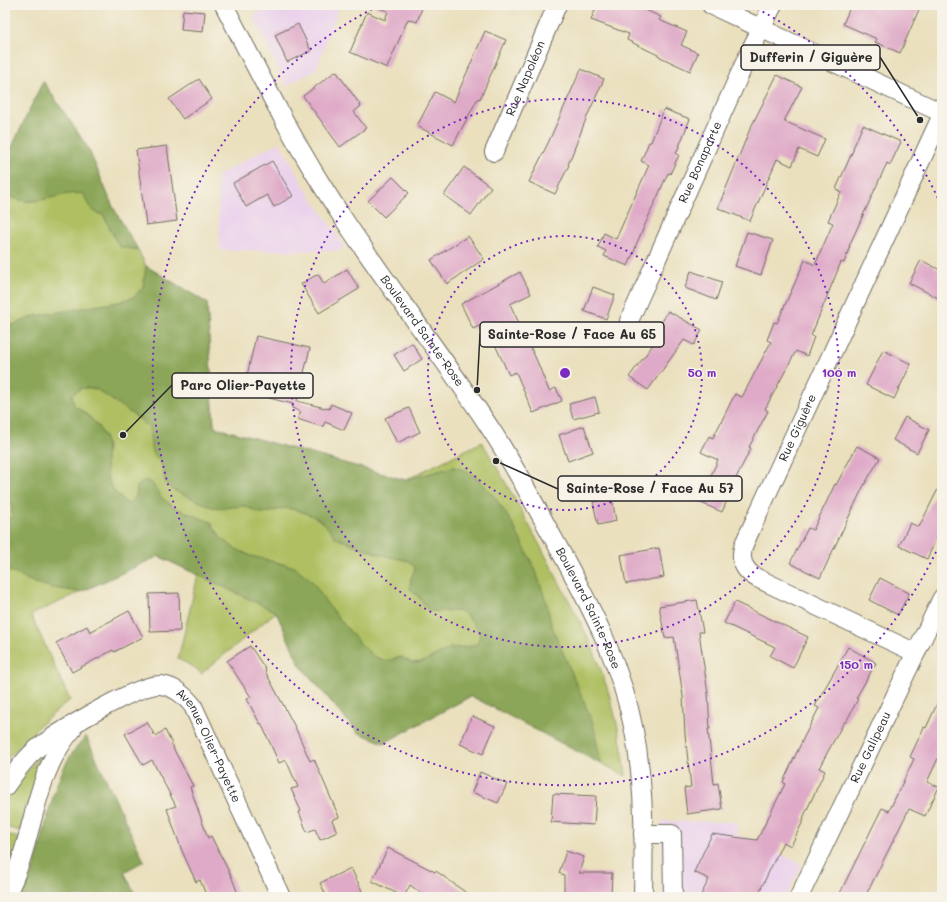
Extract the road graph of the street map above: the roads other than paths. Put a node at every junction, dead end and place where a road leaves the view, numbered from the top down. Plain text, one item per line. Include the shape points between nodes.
1 (224, 5) edge
2 (557, 5) edge
3 (712, 5) edge
4 (773, 5) edge
5 (761, 28) junction
6 (942, 114) edge
7 (494, 152) dead end
8 (629, 321) dead end
9 (942, 598) edge
10 (916, 653) junction
11 (82, 719) junction
12 (5, 787) edge
13 (644, 834) junction
14 (5, 897) edge
15 (281, 897) edge
16 (643, 897) edge
17 (673, 897) edge
18 (799, 897) edge

1 - 13 street, Boulevard Sainte-Rose via 312,171 492,431 517,471 586,599 622,684 634,730
2 - 7 street, Rue Napoléon
3 - 5 street
4 - 5 street, Rue Bonaparte
5 - 6 street
5 - 8 street, Rue Bonaparte
6 - 10 street, Rue Giguère via 744,544 741,557 747,571 757,578
9 - 10 street, Rue Galipeau
10 - 18 street, Rue Galipeau
11 - 12 street, Avenue Olier-Payette via 38,747 20,765
11 - 14 street, Avenue Olier-Payette via 63,740 50,765 23,854
11 - 15 street, Avenue Olier-Payette via 149,686 167,686 179,691 193,706
13 - 16 street, Boulevard Sainte-Rose
13 - 17 street via 672,834

